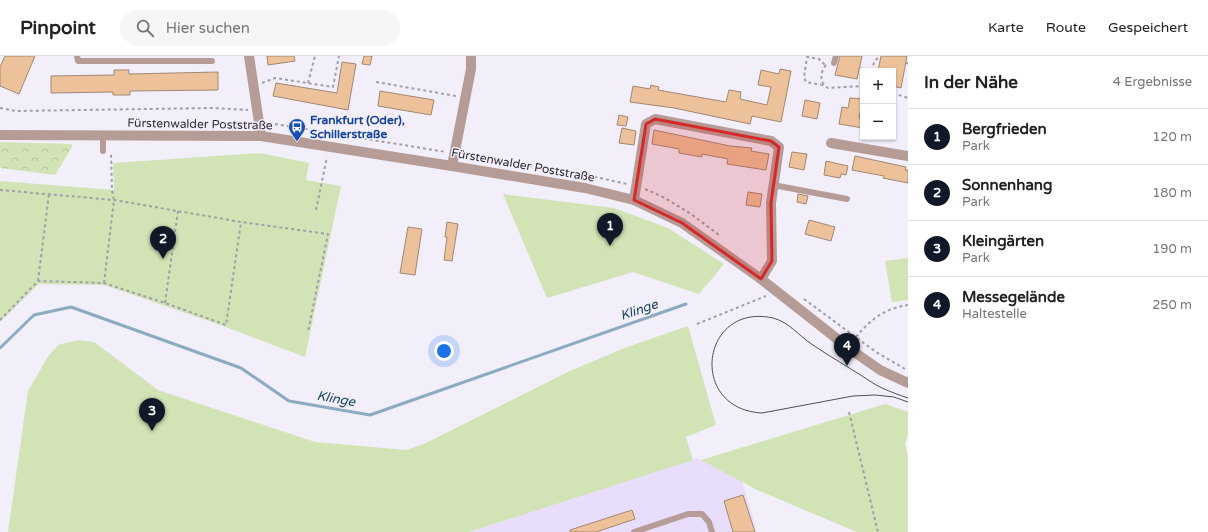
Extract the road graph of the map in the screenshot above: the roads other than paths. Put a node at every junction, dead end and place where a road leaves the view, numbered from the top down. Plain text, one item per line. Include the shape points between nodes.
1 (77, 56) edge
2 (249, 56) edge
3 (471, 56) edge
4 (836, 56) edge
5 (212, 61) dead end
6 (834, 63) road end
7 (0, 135) edge
8 (261, 136) junction
9 (831, 143) dead end
10 (908, 156) edge
11 (452, 166) junction
12 (773, 185) junction
13 (847, 199) dead end
14 (634, 200) junction
15 (761, 279) junction
16 (908, 383) edge
17 (634, 532) edge
18 (712, 532) edge

1 - 5 lane via 78,61
2 - 8 street
3 - 11 street via 471,69
4 - 6 lane
7 - 8 street, Fürstenwalder Poststraße via 103,144
8 - 11 street, Fürstenwalder Poststraße
9 - 10 street
11 - 14 street, Fürstenwalder Poststraße via 585,188
12 - 13 lane
12 - 14 street via 779,147 771,141 655,119 646,124
12 - 15 street via 772,261
14 - 15 street, Fürstenwalder Poststraße via 682,223
15 - 16 street, Fürstenwalder Poststraße via 850,349 880,370
17 - 18 lane via 688,514 702,514

